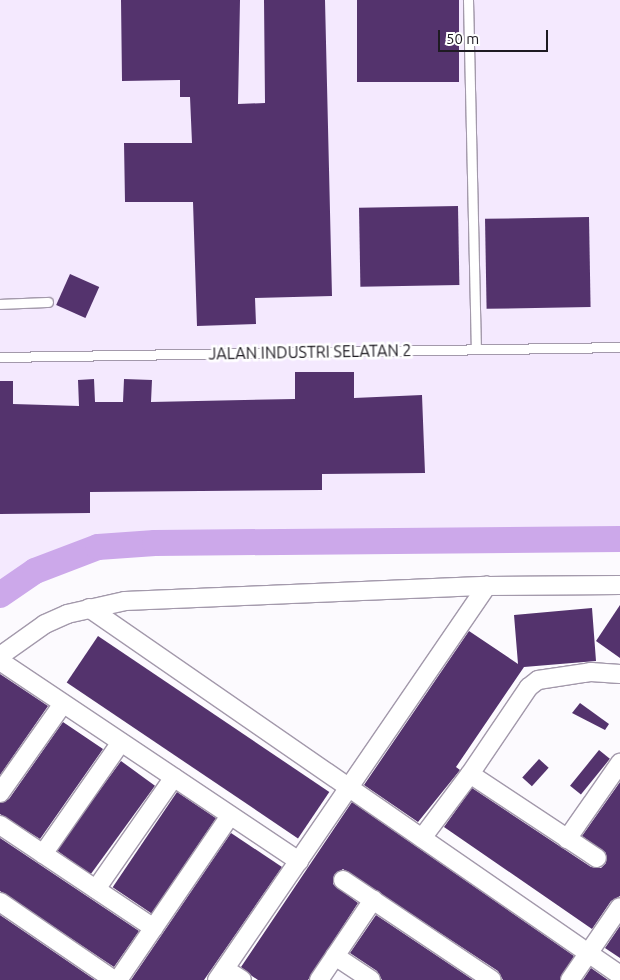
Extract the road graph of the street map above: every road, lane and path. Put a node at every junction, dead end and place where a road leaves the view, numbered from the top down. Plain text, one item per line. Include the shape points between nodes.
1 (468, 0) edge
2 (48, 302) dead end
3 (0, 304) edge
4 (620, 347) edge
5 (476, 349) junction
6 (0, 357) edge
7 (620, 585) edge
8 (487, 586) junction
9 (89, 608) junction
10 (0, 656) edge
11 (0, 661) edge
12 (620, 674) edge
13 (62, 705) junction
14 (121, 742) junction
15 (620, 763) edge
16 (470, 774) junction
17 (174, 777) junction
18 (349, 790) junction
19 (0, 793) edge
20 (230, 816) junction
21 (0, 825) edge
22 (422, 838) junction
23 (567, 839) junction
24 (44, 854) junction
25 (596, 858) dead end
26 (299, 861) junction
27 (343, 880) dead end
28 (96, 889) junction
29 (373, 900) junction
30 (0, 902) edge
31 (620, 907) edge
32 (154, 928) junction
33 (588, 954) junction
34 (335, 956) junction
35 (221, 974) edge
36 (620, 975) edge
37 (114, 980) edge
38 (118, 980) edge
39 (242, 980) edge
40 (319, 980) edge
41 (371, 980) edge
42 (492, 980) edge
43 (570, 980) edge

1 - 5 lane
2 - 3 lane
4 - 5 lane, JALAN INDUSTRI SELATAN 2
5 - 6 lane, JALAN INDUSTRI SELATAN 2
7 - 8 street
8 - 9 street via 126,601
8 - 18 street
9 - 10 street via 45,624
9 - 18 street
11 - 13 street
12 - 16 street via 591,672 538,680 529,687
13 - 14 street
13 - 19 street
14 - 17 street
14 - 24 street
15 - 23 street
16 - 22 street
16 - 23 street
17 - 20 street
17 - 28 street
18 - 22 street
18 - 26 street
20 - 26 street
20 - 32 street
21 - 24 street
22 - 33 street
23 - 25 street
24 - 28 street
26 - 35 street
27 - 29 street
28 - 32 street
29 - 34 street
29 - 42 street
30 - 37 street
31 - 33 street
32 - 38 street
33 - 36 street
33 - 43 street
34 - 40 street
34 - 41 street
35 - 39 street

